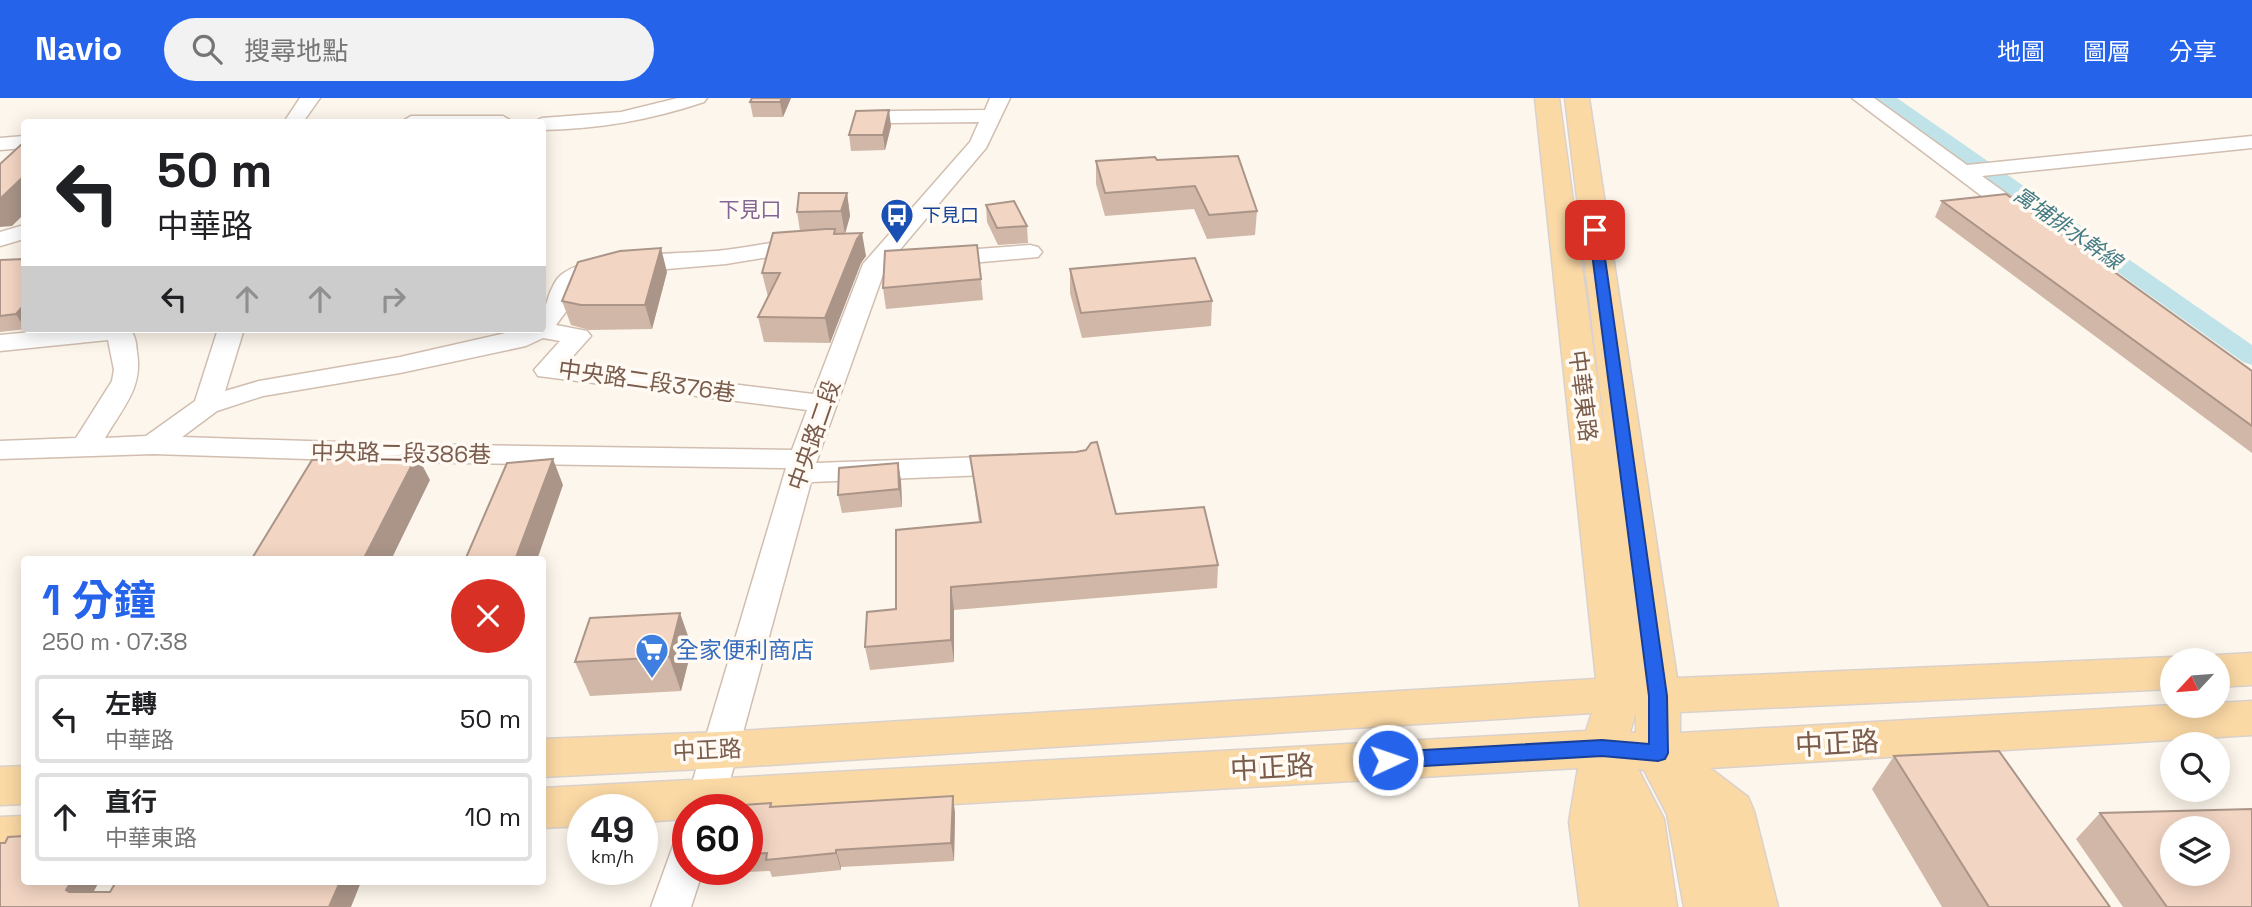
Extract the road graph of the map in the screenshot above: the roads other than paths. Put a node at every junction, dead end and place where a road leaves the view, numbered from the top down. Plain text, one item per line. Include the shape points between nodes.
1 (310, 98) edge
2 (697, 98) edge
3 (1546, 98) edge
4 (1577, 98) edge
5 (1862, 98) edge
6 (996, 107) edge
7 (891, 117) edge
8 (295, 119) edge
9 (546, 124) edge
10 (21, 142) edge
11 (2252, 142) edge
12 (0, 144) edge
13 (1964, 172) junction
14 (2041, 230) edge
15 (21, 233) edge
16 (0, 239) edge
17 (830, 243) edge
18 (875, 251) junction
19 (1030, 252) dead end
20 (546, 322) edge
21 (546, 329) edge
22 (99, 333) edge
23 (113, 333) edge
24 (230, 333) edge
25 (534, 333) edge
26 (0, 342) edge
27 (824, 404) junction
28 (207, 405) junction
29 (153, 445) junction
30 (86, 446) junction
31 (0, 450) edge
32 (1034, 465) edge
33 (801, 466) junction
34 (2252, 669) edge
35 (2230, 670) edge
36 (2160, 673) edge
37 (1639, 695) junction
38 (2252, 718) edge
39 (1602, 748) junction
40 (721, 750) junction
41 (1658, 753) junction
42 (546, 758) edge
43 (21, 785) edge
44 (0, 786) edge
45 (708, 794) edge
46 (763, 800) edge
47 (672, 805) edge
48 (546, 808) edge
49 (0, 838) edge
50 (21, 838) edge
51 (678, 885) edge
52 (671, 907) edge
53 (1605, 907) edge
54 (1652, 907) edge
55 (1709, 907) edge
56 (1753, 907) edge

1 - 8 street
2 - 9 street via 607,120
3 - 37 main road, 中華東路
4 - 37 main road, 中華東路
5 - 13 street
6 - 7 street
6 - 18 street, 中央路二段 via 979,144
10 - 12 street
11 - 13 street
13 - 14 street
15 - 16 street
17 - 20 street via 591,268 569,280 561,302
18 - 19 street
18 - 27 street, 中央路二段
21 - 27 street, 中央路二段376巷 via 578,336 547,370
22 - 26 street
23 - 30 street via 122,336 125,382
24 - 28 street
25 - 28 street via 400,365 259,389
27 - 33 street, 中央路二段
28 - 29 street
29 - 30 street, 中央路二段386巷
29 - 33 street, 中央路二段386巷
30 - 31 street, 中央路二段386巷
32 - 33 street, 中央路二段386巷
33 - 40 street, 中央路二段
34 - 35 main road
36 - 37 main road, 中正路
37 - 39 main road
37 - 40 main road, 中正路
37 - 41 main road
38 - 41 main road, 中正路
39 - 41 main road, 中正路
39 - 46 main road, 中正路
39 - 53 main road via 1593,822
39 - 54 main road via 1640,819
40 - 42 main road, 中正路
40 - 45 street, 中央路二段
41 - 55 main road via 1690,813
41 - 56 main road via 1731,811
43 - 44 main road
47 - 48 main road, 中正路
49 - 50 main road
51 - 52 street

